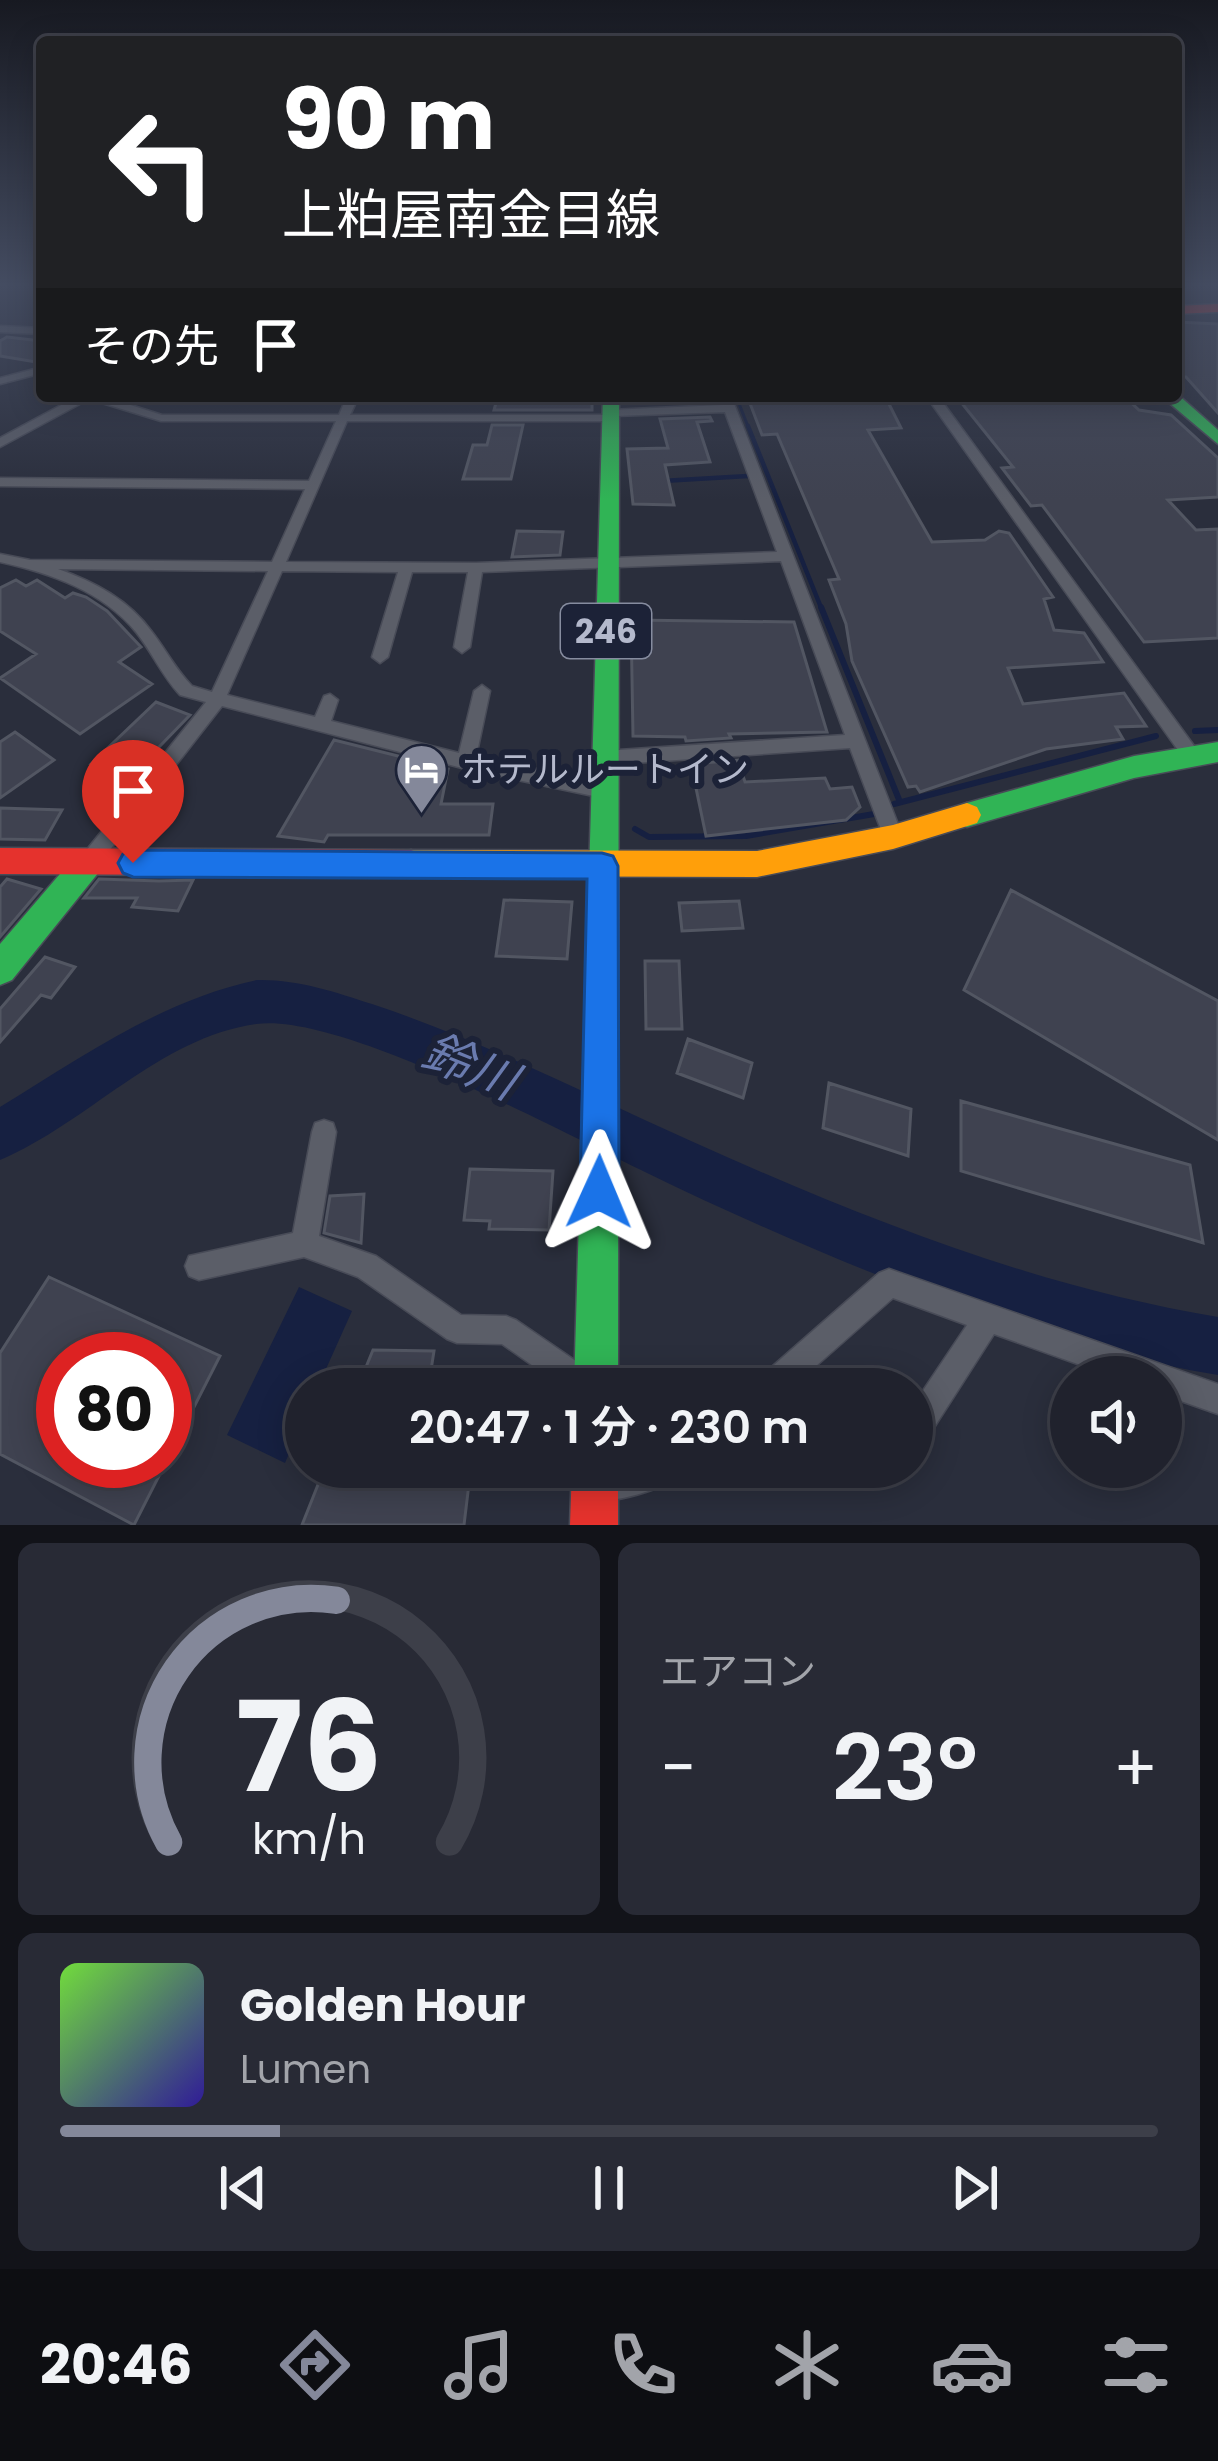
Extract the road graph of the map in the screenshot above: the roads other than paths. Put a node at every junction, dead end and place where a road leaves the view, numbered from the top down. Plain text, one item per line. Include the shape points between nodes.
1 (36, 372) edge
2 (0, 381) edge
3 (77, 402) edge
4 (108, 402) edge
5 (351, 402) edge
6 (727, 402) edge
7 (937, 402) edge
8 (1175, 402) edge
9 (610, 409) edge
10 (344, 418) junction
11 (1218, 439) edge
12 (0, 443) edge
13 (0, 482) edge
14 (314, 485) junction
15 (788, 556) junction
16 (0, 558) edge
17 (34, 564) junction
18 (279, 565) junction
19 (607, 566) junction
20 (406, 568) junction
21 (476, 568) junction
22 (461, 647) dead end
23 (380, 657) dead end
24 (482, 691) dead end
25 (217, 700) junction
26 (330, 700) dead end
27 (320, 727) junction
28 (856, 740) junction
29 (1205, 754) edge
30 (604, 758) junction
31 (466, 762) junction
32 (603, 790) junction
33 (893, 837) junction
34 (0, 861) edge
35 (88, 863) junction
36 (602, 866) junction
37 (0, 969) edge
38 (324, 1132) dead end
39 (304, 1244) junction
40 (199, 1266) dead end
41 (988, 1318) junction
42 (1096, 1356) edge
43 (563, 1368) edge
44 (595, 1368) edge
45 (792, 1368) edge
46 (1182, 1386) edge
47 (1218, 1399) edge
48 (933, 1402) edge
49 (595, 1488) edge
50 (594, 1525) edge

1 - 2 street
3 - 12 street
4 - 10 street via 161,418
5 - 10 street
6 - 9 street
6 - 15 street
7 - 29 street
8 - 11 main road
9 - 10 street
9 - 19 main road, 246
10 - 14 street
13 - 14 street
14 - 18 street
15 - 19 street
15 - 28 street
16 - 17 street
17 - 18 street
17 - 25 street via 118,604 186,691
18 - 20 street
18 - 25 street
19 - 21 street
19 - 30 main road, 246
20 - 21 street
20 - 23 street
21 - 22 street
24 - 31 street
25 - 27 street
25 - 35 street
26 - 27 street
27 - 31 street
28 - 30 street
28 - 33 street
29 - 33 main road
30 - 32 main road, 246
31 - 32 street
32 - 36 main road, 246
33 - 36 main road via 757,863
34 - 35 main road
35 - 36 main road
35 - 37 main road
36 - 44 main road, 246
38 - 39 street
39 - 40 street
39 - 43 street via 366,1266 457,1329 506,1330
41 - 42 street
41 - 45 street via 889,1283
41 - 48 street
46 - 47 street
49 - 50 main road

